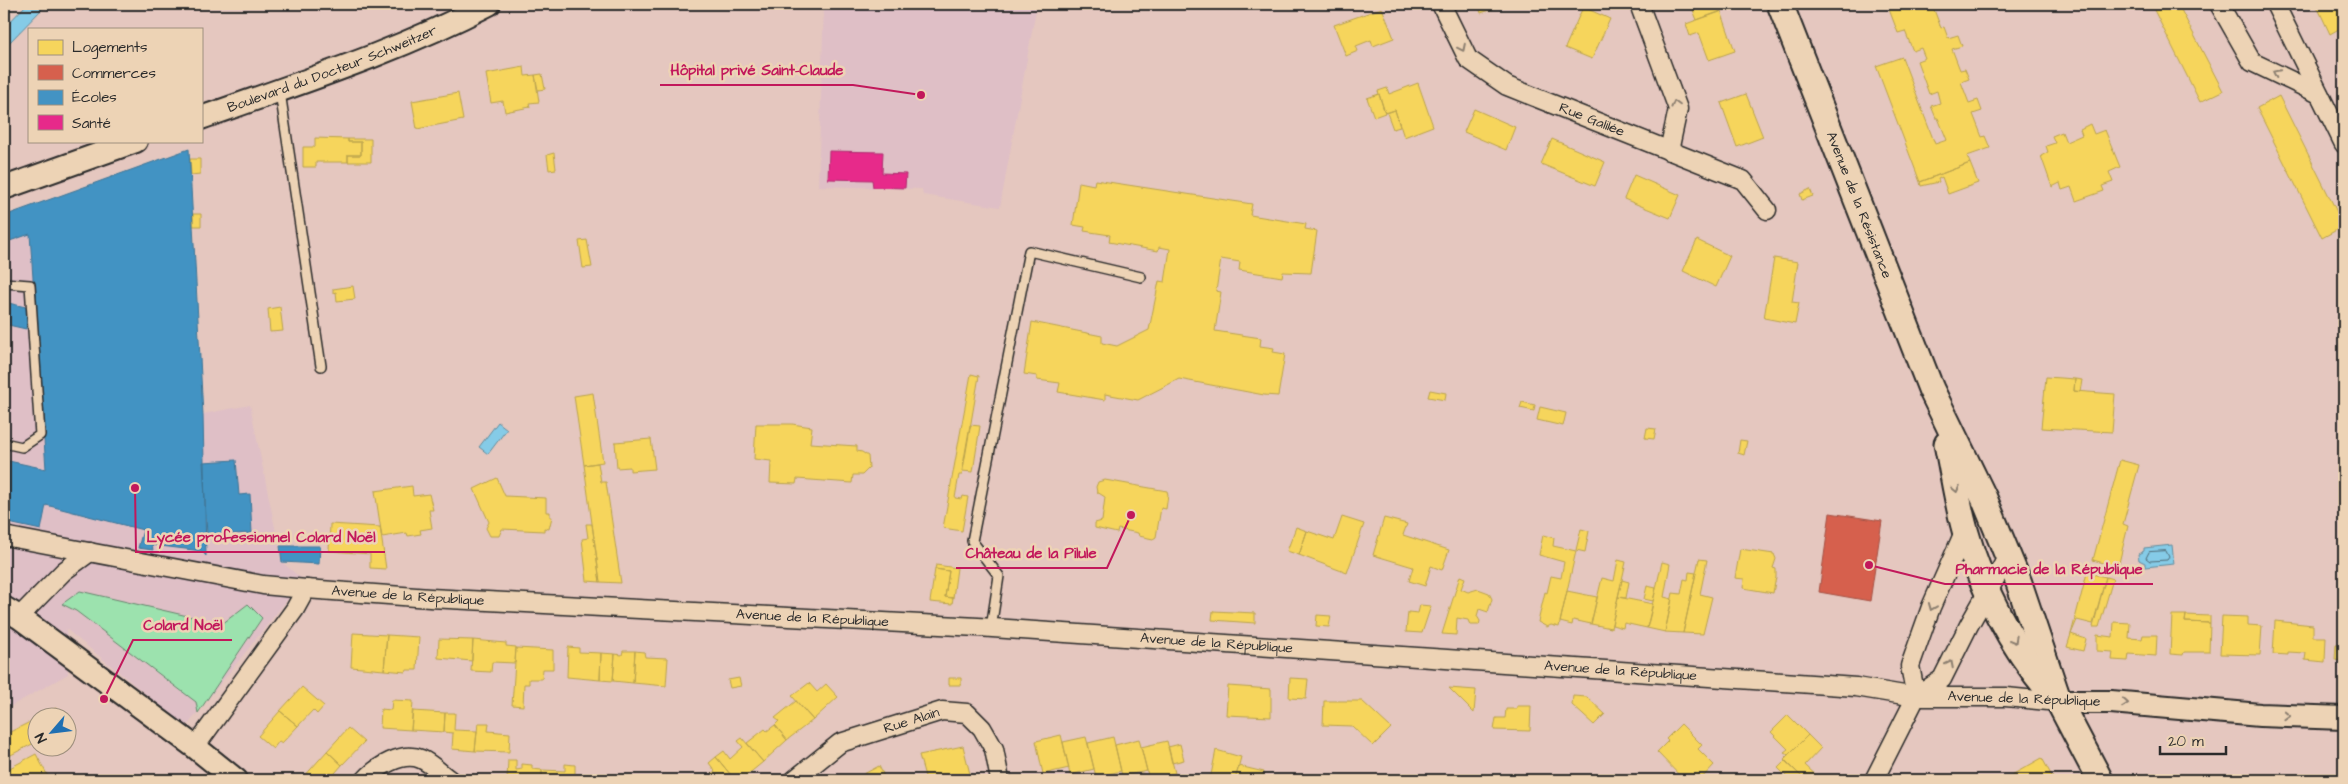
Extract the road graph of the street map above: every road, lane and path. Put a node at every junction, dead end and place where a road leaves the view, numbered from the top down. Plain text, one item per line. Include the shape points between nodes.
1 (489, 4) edge
2 (1441, 4) edge
3 (1639, 4) edge
4 (1780, 4) edge
5 (2219, 4) edge
6 (2275, 4) edge
7 (280, 90) junction
8 (2320, 94) junction
9 (202, 118) edge
10 (133, 142) edge
11 (2344, 144) edge
12 (1669, 151) junction
13 (4, 188) edge
14 (1766, 210) dead end
15 (1141, 277) dead end
16 (4, 283) edge
17 (321, 366) dead end
18 (1939, 407) junction
19 (4, 443) edge
20 (1965, 530) junction
21 (4, 536) edge
22 (90, 552) junction
23 (2008, 556) junction
24 (306, 589) junction
25 (1988, 593) junction
26 (11, 613) edge
27 (991, 628) junction
28 (1916, 697) junction
29 (2059, 702) junction
30 (2344, 718) edge
31 (195, 747) junction
32 (236, 780) edge
33 (365, 780) edge
34 (450, 780) edge
35 (794, 780) edge
36 (1000, 780) edge
37 (1874, 780) edge
38 (2100, 780) edge

1 - 7 street, Boulevard du Docteur Schweitzer via 391,50
2 -> 12 street, Rue Galilée via 1468,59 1507,86
12 -> 3 street via 1678,109
4 - 18 main road, Avenue de la Résistance
8 -> 5 street via 2252,62
6 - 8 street
7 - 9 street, Boulevard du Docteur Schweitzer
7 - 17 lane
8 - 11 street
10 - 13 street
12 - 14 street, Rue Galilée via 1743,180
15 - 27 lane via 1028,251 972,541 999,576
16 - 19 lane via 30,285 40,435 22,448
18 -> 20 main road, Avenue de la Résistance
18 - 23 main road, Avenue de la Résistance via 1984,498
20 - 25 main road, Avenue de la Résistance
20 -> 28 street via 1910,666
21 - 22 street, Avenue de la République
22 - 24 street, Avenue de la République via 263,585
22 - 26 street
23 - 25 street
23 - 29 main road, Avenue de la Résistance
24 - 27 street, Avenue de la République
24 - 31 street via 296,609
28 -> 25 street via 1942,679
25 -> 29 main road, Avenue de la Résistance via 2028,666
26 - 31 street
27 - 28 street, Avenue de la République via 1856,686
28 - 29 street, Avenue de la République via 2006,697
28 - 37 street
29 -> 30 street, Avenue de la République via 2111,702 2260,715
29 - 38 main road
31 - 32 street
33 - 34 street via 399,758 420,758
35 - 36 street, Rue Alain via 840,743 942,711 967,713 982,728 994,749

